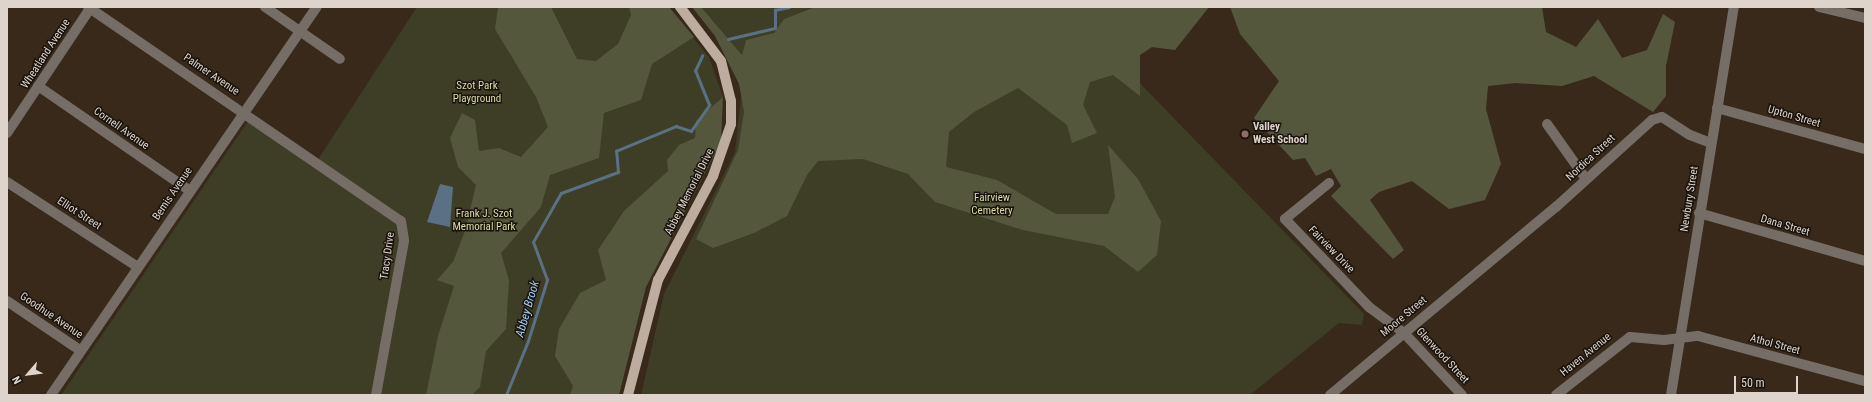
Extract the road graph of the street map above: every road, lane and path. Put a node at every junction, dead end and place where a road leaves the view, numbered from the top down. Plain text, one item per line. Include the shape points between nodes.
1 (90, 7) edge
2 (265, 7) edge
3 (316, 7) edge
4 (680, 7) edge
5 (1734, 7) edge
6 (1819, 7) edge
7 (1865, 18) edge
8 (300, 31) junction
9 (340, 59) dead end
10 (38, 86) junction
11 (1717, 108) junction
12 (245, 112) junction
13 (1547, 124) dead end
14 (7, 133) edge
15 (1711, 143) junction
16 (1865, 149) edge
17 (318, 161) joint
18 (1586, 179) junction
19 (7, 182) edge
20 (1329, 183) dead end
21 (189, 190) junction
22 (1699, 213) junction
23 (1494, 256) joint
24 (1865, 261) edge
25 (138, 267) junction
26 (7, 301) edge
27 (1404, 333) junction
28 (1679, 336) junction
29 (81, 351) junction
30 (1865, 381) edge
31 (51, 395) edge
32 (376, 395) edge
33 (628, 395) edge
34 (1330, 395) edge
35 (1462, 395) edge
36 (1556, 395) edge
37 (1672, 395) edge

1 - 10 street, Wheatland Avenue
1 - 12 street, Palmer Avenue
2 - 8 street
3 - 8 street, Bemis Avenue
4 - 33 main road, Abbey Memorial Drive via 721,61 731,101 731,124 716,169 658,280
5 - 11 street, Newbury Street
6 - 7 street
8 - 9 street
8 - 12 street, Bemis Avenue
10 - 14 street, Wheatland Avenue
10 - 21 street, Cornell Avenue
11 - 15 street, Newbury Street
11 - 16 street, Upton Street
12 - 17 street, Palmer Avenue
12 - 21 street, Bemis Avenue
13 - 18 street
15 - 18 street, Nordica Street via 1690,135 1662,116 1652,120
15 - 22 street, Newbury Street
17 - 32 street, Tracy Drive via 394,214 404,229 389,336
18 - 23 street, Nordica Street
19 - 25 street, Elliot Street
20 - 27 street, Fairview Drive via 1285,219 1369,307
21 - 25 street, Bemis Avenue
22 - 24 street, Dana Street
22 - 28 street, Newbury Street
23 - 27 street, Moore Street
25 - 29 street, Bemis Avenue
26 - 29 street, Goodhue Avenue
27 - 34 street, Moore Street
27 - 35 street, Glenwood Street
28 - 30 street, Athol Street via 1698,336
28 - 36 street, Haven Avenue via 1664,340 1630,337
28 - 37 street, Newbury Street
29 - 31 street, Bemis Avenue

